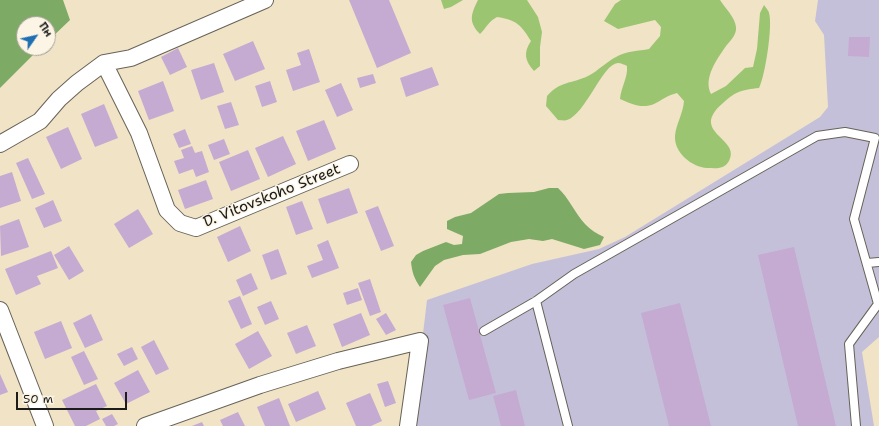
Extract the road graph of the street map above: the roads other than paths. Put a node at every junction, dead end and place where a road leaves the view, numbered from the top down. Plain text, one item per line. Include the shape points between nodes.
1 (265, 0) edge
2 (104, 63) junction
3 (0, 144) edge
4 (350, 164) dead end
5 (879, 262) edge
6 (866, 263) junction
7 (536, 301) junction
8 (0, 310) edge
9 (484, 331) dead end
10 (45, 426) edge
11 (145, 426) edge
12 (408, 426) edge
13 (568, 426) edge
14 (856, 426) edge

1 - 2 street via 131,58
2 - 3 street via 58,99 40,121
2 - 4 street, D. Vitovskoho Street via 139,132 167,210 180,223 196,228
5 - 6 lane
6 - 7 lane via 854,219 875,138 845,132 817,136 574,274
6 - 14 lane via 878,304 849,344
7 - 9 lane
7 - 13 lane
8 - 10 street
11 - 12 street via 338,360 420,341

